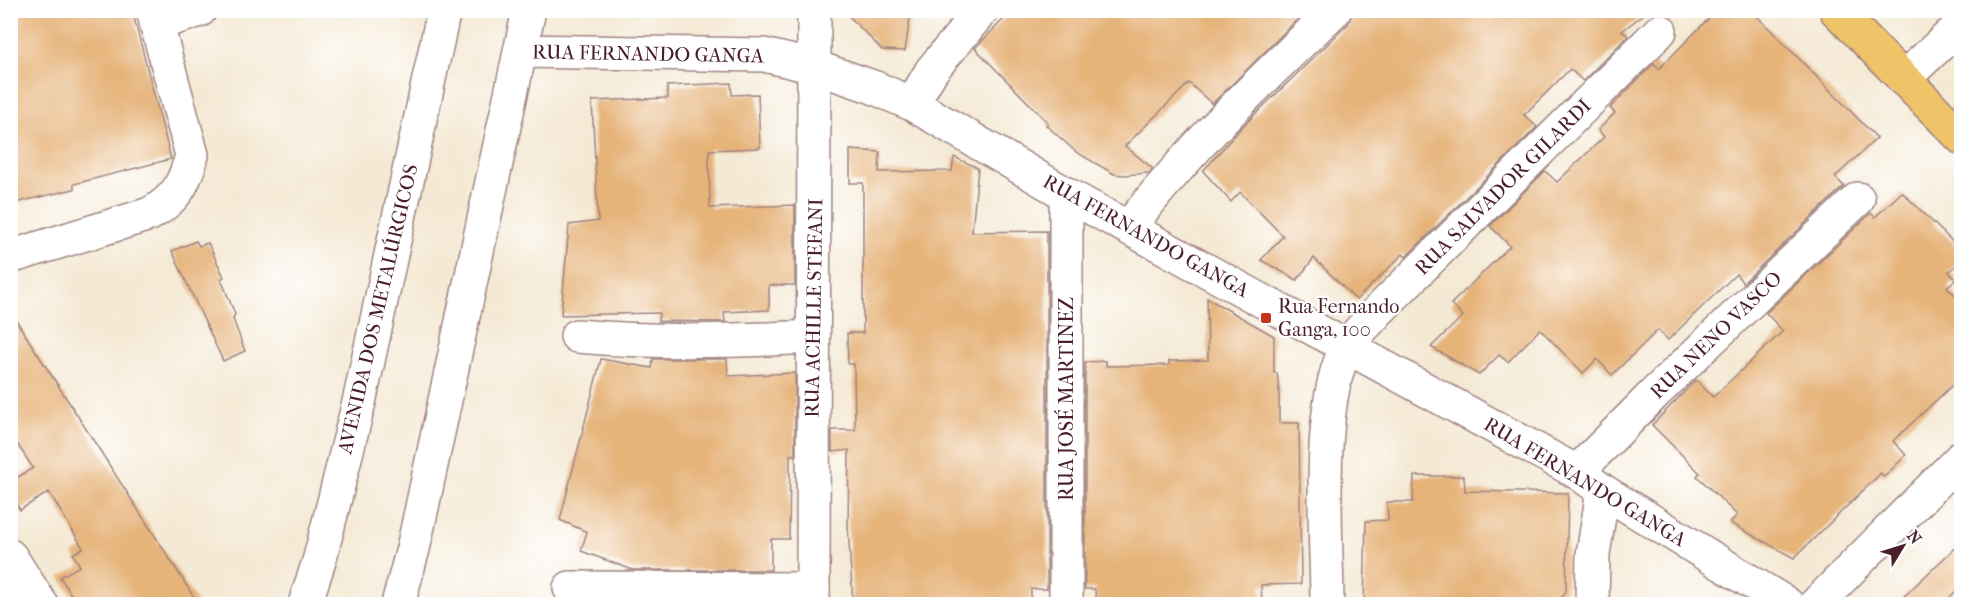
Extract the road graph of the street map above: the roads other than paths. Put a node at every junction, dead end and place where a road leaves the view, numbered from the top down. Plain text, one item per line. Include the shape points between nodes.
1 (200, 10) edge
2 (444, 10) edge
3 (529, 10) edge
4 (814, 10) edge
5 (982, 10) edge
6 (1335, 10) edge
7 (1836, 10) edge
8 (154, 17) edge
9 (1962, 24) edge
10 (1660, 31) dead end
11 (520, 51) junction
12 (815, 67) junction
13 (1903, 79) junction
14 (912, 104) junction
15 (1962, 138) edge
16 (1066, 194) junction
17 (1858, 199) dead end
18 (1129, 227) junction
19 (10, 257) edge
20 (577, 336) dead end
21 (812, 336) junction
22 (1348, 346) junction
23 (1962, 457) edge
24 (1577, 472) junction
25 (1603, 491) junction
26 (10, 556) edge
27 (570, 588) dead end
28 (813, 597) edge
29 (41, 604) edge
30 (304, 604) edge
31 (398, 604) edge
32 (1066, 604) edge
33 (1327, 604) edge
34 (1592, 604) edge
35 (1787, 604) edge
36 (1816, 604) edge

1 - 8 street
2 - 30 street, AVENIDA DOS METALÚRGICOS via 360,398 320,558
3 - 11 street
4 - 12 street, RUA ACHILLE STEFANI
5 - 14 street via 932,70
6 - 18 street via 1213,129 1164,181
7 - 13 main road
8 - 19 street via 192,155 187,174 170,202 150,214
9 - 13 street
10 - 22 street, RUA SALVADOR GILARDI via 1378,311
11 - 12 street, RUA FERNANDO GANGA via 764,55
11 - 31 street
12 - 14 street, RUA FERNANDO GANGA
12 - 21 street, RUA ACHILLE STEFANI
13 - 15 main road
14 - 16 street, RUA FERNANDO GANGA
16 - 18 street, RUA FERNANDO GANGA
16 - 32 street, RUA JOSÉ MARTINEZ
17 - 24 street, RUA NENO VASCO
18 - 22 street, RUA FERNANDO GANGA
20 - 21 street via 633,341
21 - 28 street, RUA ACHILLE STEFANI
22 - 24 street, RUA FERNANDO GANGA
22 - 33 street, RUA SALVADOR GILARDI via 1333,382 1327,431
23 - 36 street
24 - 25 street, RUA FERNANDO GANGA
25 - 34 street via 1593,554
25 - 35 street, RUA FERNANDO GANGA
26 - 29 street
27 - 28 street

